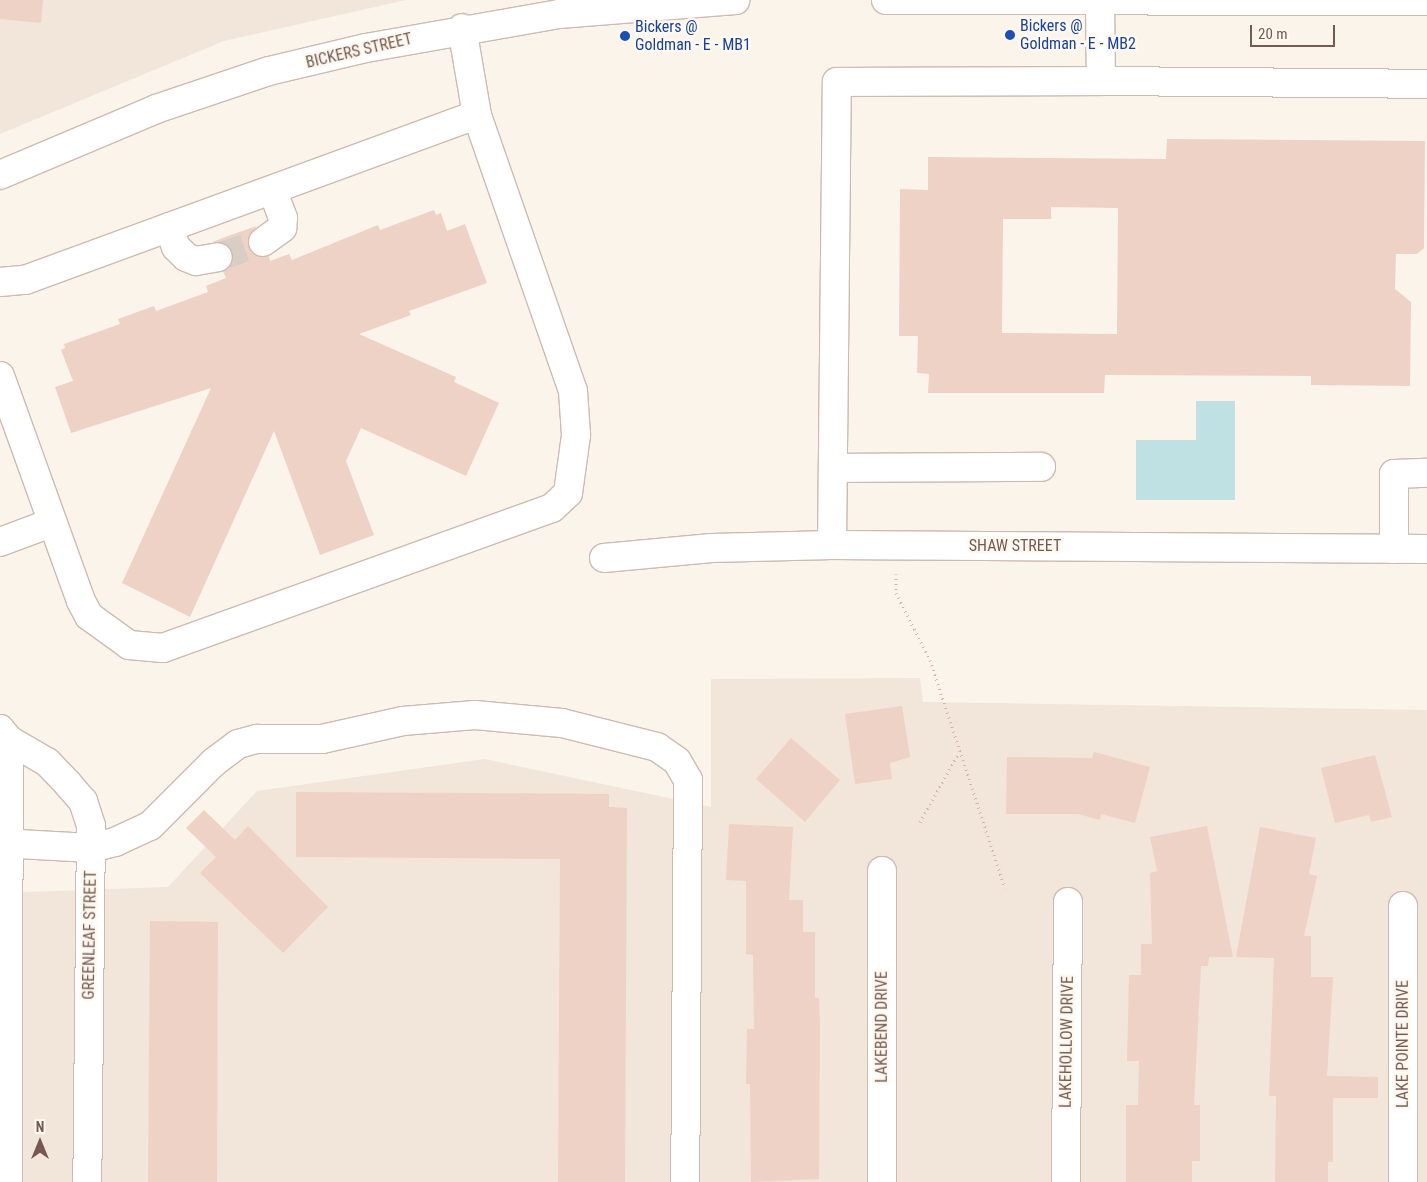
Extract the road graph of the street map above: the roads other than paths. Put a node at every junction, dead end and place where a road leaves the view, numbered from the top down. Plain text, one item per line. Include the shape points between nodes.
1 (735, 0) edge
2 (886, 0) edge
3 (1334, 0) edge
4 (1100, 1) edge
5 (1427, 1) edge
6 (658, 2) edge
7 (462, 28) junction
8 (1101, 81) junction
9 (1427, 84) edge
10 (477, 115) junction
11 (0, 175) edge
12 (272, 190) junction
13 (169, 227) junction
14 (263, 242) tunnel mouth
15 (218, 257) tunnel mouth
16 (0, 282) edge
17 (0, 376) edge
18 (1041, 467) dead end
19 (834, 468) junction
20 (1427, 473) edge
21 (51, 523) junction
22 (0, 542) edge
23 (832, 545) junction
24 (1394, 549) junction
25 (1427, 549) edge
26 (604, 558) dead end
27 (4, 735) edge
28 (4, 843) edge
29 (91, 848) junction
30 (882, 871) dead end
31 (1068, 902) dead end
32 (1403, 906) dead end
33 (8, 1182) edge
34 (87, 1182) edge
35 (685, 1182) edge
36 (882, 1182) edge
37 (1066, 1182) edge
38 (1402, 1182) edge

1 - 6 street, BICKERS STREET
2 - 4 street
3 - 4 street
3 - 5 street
4 - 8 street
6 - 7 street, BICKERS STREET
7 - 10 street
7 - 11 street, BICKERS STREET via 269,72 156,109
8 - 9 street
8 - 19 street via 836,82
10 - 12 street
10 - 21 street via 573,391 576,435 568,493 552,508 163,648 129,645 89,616
12 - 13 street
12 - 14 street via 283,218 282,228
13 - 15 street via 176,247 186,257 196,261
13 - 16 street via 25,280
17 - 21 street
18 - 19 street
19 - 23 street
20 - 24 street via 1394,474
21 - 22 street
23 - 24 street, SHAW STREET
23 - 26 street, SHAW STREET via 712,548
24 - 25 street, SHAW STREET
27 - 28 street
27 - 29 street, GREENLEAF STREET via 47,762 83,801 91,826
28 - 29 street
28 - 33 street
29 - 34 street, GREENLEAF STREET
29 - 35 street via 150,826 214,762 238,744 257,739 322,739 403,721 475,715 562,723 657,747 677,761 688,780
30 - 36 street, LAKEBEND DRIVE
31 - 37 street, LAKEHOLLOW DRIVE
32 - 38 street, LAKE POINTE DRIVE

